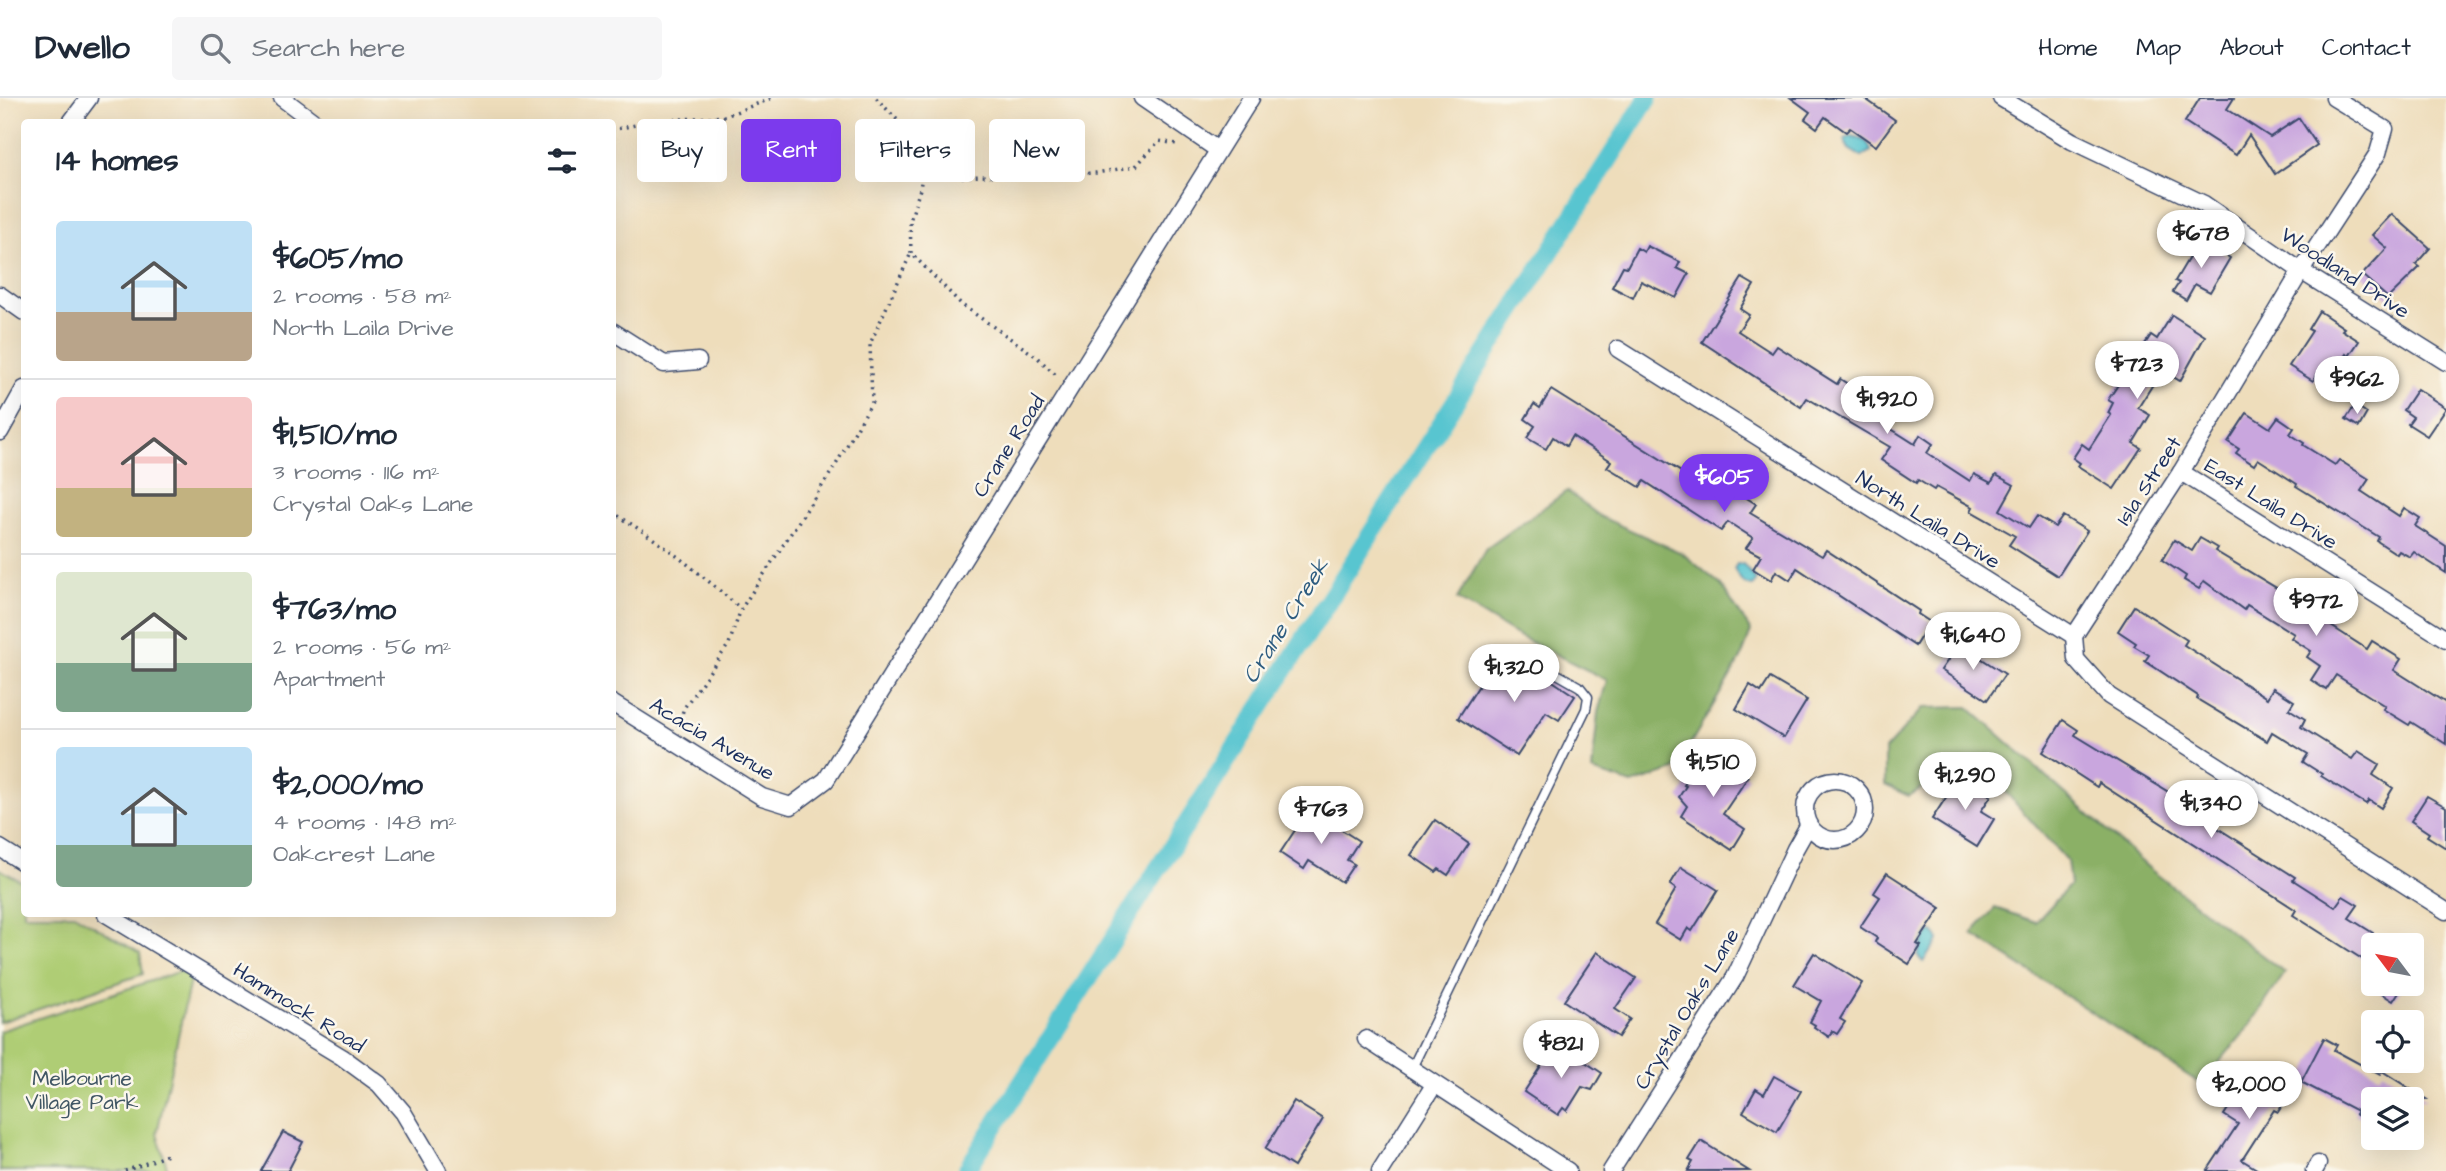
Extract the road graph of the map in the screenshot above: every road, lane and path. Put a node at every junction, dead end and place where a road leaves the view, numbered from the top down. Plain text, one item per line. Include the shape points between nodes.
1 (89, 98) edge
2 (282, 98) edge
3 (773, 98) edge
4 (876, 98) edge
5 (1142, 98) edge
6 (1251, 98) edge
7 (2001, 98) edge
8 (2334, 98) edge
9 (73, 119) edge
10 (310, 119) edge
11 (897, 119) edge
12 (616, 129) edge
13 (1182, 145) dead end
14 (1218, 150) junction
15 (975, 176) edge
16 (921, 182) edge
17 (911, 253) junction
18 (2301, 271) junction
19 (0, 295) edge
20 (21, 310) edge
21 (616, 333) edge
22 (1618, 349) dead end
23 (698, 360) dead end
24 (2446, 362) edge
25 (1070, 388) junction
26 (21, 394) edge
27 (0, 432) edge
28 (2181, 472) junction
29 (616, 514) edge
30 (741, 609) junction
31 (2074, 636) junction
32 (2446, 639) edge
33 (1545, 667) dead end
34 (616, 705) edge
35 (673, 741) junction
36 (791, 806) joint
37 (1808, 825) dead end
38 (0, 848) edge
39 (21, 861) edge
40 (2446, 911) edge
41 (111, 917) edge
42 (1367, 1040) dead end
43 (1411, 1070) junction
44 (1434, 1085) junction
45 (170, 1154) dead end
46 (125, 1171) edge
47 (438, 1171) edge
48 (1380, 1171) edge
49 (1568, 1171) edge
50 (1611, 1171) edge

1 - 9 street
2 - 10 street
3 - 12 path via 725,116 654,121
4 - 11 path
5 - 14 street
6 - 14 street, Crane Road
7 - 18 street, Woodland Drive via 2072,141 2204,204
8 - 18 street, Isla Street via 2385,129 2378,153
13 - 15 path via 1159,141 1136,166 1096,173
14 - 25 street, Crane Road
16 - 17 path via 910,221
17 - 25 path via 962,305 1037,357
17 - 30 path via 870,344 872,402
18 - 24 street, Woodland Drive
18 - 28 street, Isla Street
19 - 20 street
21 - 23 street via 664,363
22 - 31 street, North Laila Drive
25 - 36 street, Crane Road via 826,780
26 - 27 street
28 - 31 street, Isla Street
28 - 32 street, East Laila Drive
29 - 30 path via 652,536
30 - 35 path via 729,644 684,708
31 - 40 street via 2076,659 2109,696
33 - 43 lane via 1580,687 1588,697 1586,709
34 - 35 street, Acacia Avenue
35 - 36 street, Acacia Avenue via 762,796
37 - 50 street, Crystal Oaks Lane via 1735,977
38 - 39 street
41 - 47 street, Hammock Road via 379,1084 403,1112
42 - 43 street
43 - 44 street
44 - 48 street
44 - 49 street
45 - 46 path

